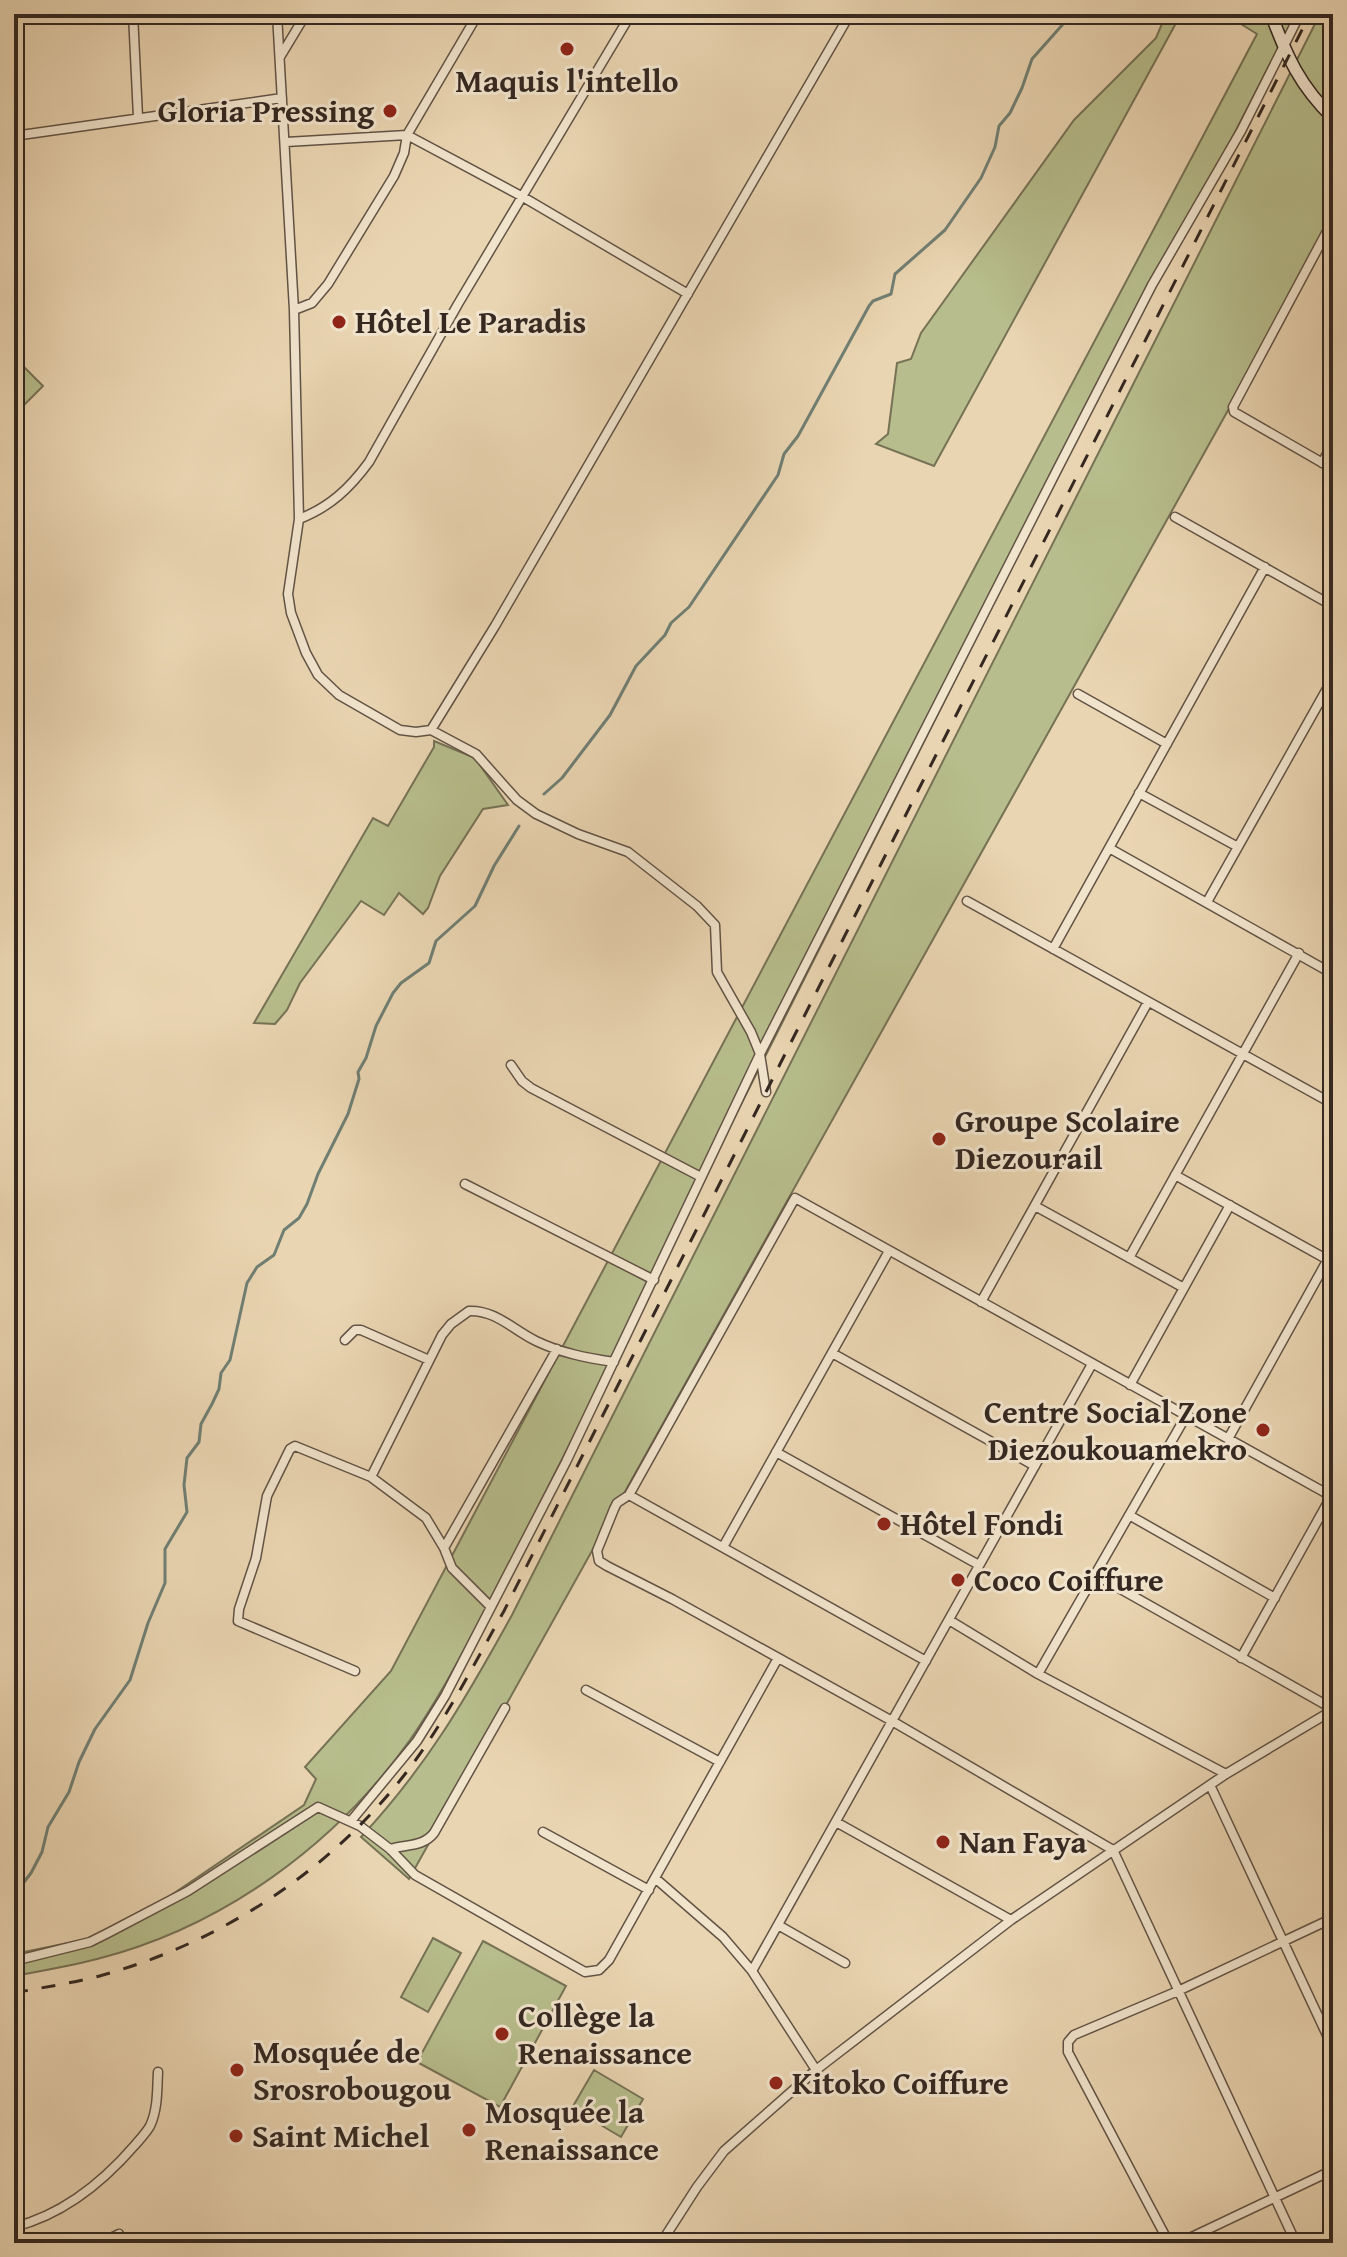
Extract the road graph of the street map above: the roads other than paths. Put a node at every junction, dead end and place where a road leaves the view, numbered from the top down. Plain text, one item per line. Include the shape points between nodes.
1 (133, 14) edge
2 (277, 14) edge
3 (306, 14) edge
4 (478, 14) edge
5 (631, 14) edge
6 (850, 14) edge
7 (1271, 14) edge
8 (1300, 14) edge
9 (1283, 48) junction
10 (279, 58) junction
11 (282, 98) junction
12 (138, 117) junction
13 (1333, 118) edge
14 (407, 135) junction
15 (14, 136) edge
16 (286, 142) junction
17 (523, 197) junction
18 (1333, 220) edge
19 (688, 294) junction
20 (294, 310) junction
21 (1333, 443) edge
22 (1322, 463) junction
23 (1333, 469) edge
24 (1175, 517) dead end
25 (299, 519) junction
26 (1265, 567) junction
27 (1333, 606) edge
28 (1333, 678) edge
29 (1078, 694) dead end
30 (1322, 696) junction
31 (1333, 702) edge
32 (431, 730) junction
33 (1167, 744) junction
34 (1139, 793) junction
35 (1238, 847) junction
36 (1109, 848) junction
37 (967, 901) dead end
38 (1207, 902) junction
39 (1053, 949) junction
40 (1299, 953) junction
41 (1333, 974) edge
42 (1148, 1002) junction
43 (760, 1054) junction
44 (1243, 1054) junction
45 (511, 1065) dead end
46 (766, 1092) dead end
47 (1333, 1104) edge
48 (1175, 1175) junction
49 (701, 1177) junction
50 (465, 1184) dead end
51 (1230, 1205) junction
52 (1035, 1206) junction
53 (1333, 1250) edge
54 (889, 1251) junction
55 (1129, 1258) junction
56 (1328, 1260) junction
57 (654, 1280) junction
58 (1184, 1288) junction
59 (981, 1302) junction
60 (345, 1340) dead end
61 (557, 1349) junction
62 (832, 1353) junction
63 (429, 1360) junction
64 (614, 1362) junction
65 (1092, 1364) junction
66 (1130, 1385) junction
67 (1186, 1416) junction
68 (1228, 1439) junction
69 (776, 1452) junction
70 (1035, 1466) junction
71 (371, 1477) junction
72 (629, 1495) junction
73 (1332, 1495) edge
74 (1129, 1515) junction
75 (723, 1547) junction
76 (444, 1548) junction
77 (979, 1565) junction
78 (1094, 1574) junction
79 (1275, 1598) junction
80 (491, 1607) junction
81 (949, 1620) junction
82 (778, 1658) junction
83 (1241, 1658) junction
84 (926, 1661) junction
85 (355, 1671) dead end
86 (1038, 1674) junction
87 (586, 1690) dead end
88 (505, 1708) dead end
89 (1333, 1710) edge
90 (892, 1721) junction
91 (720, 1762) junction
92 (1226, 1774) junction
93 (1210, 1785) junction
94 (351, 1821) junction
95 (836, 1822) junction
96 (543, 1832) dead end
97 (390, 1849) junction
98 (1113, 1850) junction
99 (655, 1878) junction
100 (649, 1890) junction
101 (1333, 1918) edge
102 (1011, 1920) junction
103 (778, 1925) junction
104 (1283, 1941) junction
105 (14, 1961) edge
106 (845, 1963) dead end
107 (752, 1971) junction
108 (1178, 1991) junction
109 (1332, 2043) edge
110 (816, 2070) junction
111 (158, 2072) dead end
112 (1333, 2170) edge
113 (1275, 2198) junction
114 (14, 2227) edge
115 (119, 2234) dead end
116 (101, 2243) edge
117 (661, 2243) edge
118 (1169, 2243) edge
119 (1179, 2243) edge
120 (1296, 2243) edge

1 - 12 street
2 - 10 street
3 - 10 street
4 - 14 street
5 - 17 street
6 - 19 street
7 - 9 street
8 - 9 street
9 - 13 street via 1300,82
9 - 43 street via 1152,285
10 - 11 street
11 - 12 street
11 - 16 street
12 - 15 street
14 - 16 street
14 - 17 street
14 - 20 street via 394,176 328,284 312,303
16 - 20 street
17 - 19 street
17 - 25 street via 369,462 336,499
18 - 22 street via 1233,407
19 - 32 street
20 - 25 street
21 - 22 street
22 - 23 street
24 - 26 street
25 - 32 street via 288,594 296,629 318,675 339,695 400,730
26 - 27 street
26 - 33 street
28 - 30 street
29 - 33 street
30 - 31 street
30 - 35 street
32 - 43 street via 476,754 536,814 628,852 703,912 715,925 719,979
33 - 34 street
34 - 35 street
34 - 36 street
35 - 38 street
36 - 38 street
36 - 39 street
37 - 39 street
38 - 40 street
39 - 42 street
40 - 41 street
40 - 44 street
42 - 44 street
42 - 52 street
43 - 46 street
43 - 49 street
44 - 47 street
44 - 48 street
45 - 49 street via 531,1088
48 - 51 street
48 - 55 street
49 - 57 street
50 - 57 street
51 - 56 street
51 - 58 street
52 - 55 street
52 - 59 street
53 - 56 street
54 - 59 street
54 - 62 street
54 - 72 street via 795,1198
55 - 58 street
56 - 68 street
57 - 64 street
58 - 66 street
59 - 65 street
60 - 63 street via 361,1330
61 - 63 street via 492,1314 469,1311 451,1324
61 - 64 street
61 - 76 street
62 - 69 street
62 - 70 street
63 - 71 street
64 - 80 street
65 - 66 street
65 - 70 street
66 - 67 street
67 - 68 street
67 - 74 street
68 - 73 street
69 - 75 street
69 - 77 street
70 - 77 street
71 - 76 street via 426,1518
71 - 85 street via 303,1448 290,1449 267,1496 238,1621
72 - 75 street
72 - 82 street via 614,1509 597,1551 599,1561
73 - 79 street
74 - 78 street
74 - 79 street
75 - 84 street
76 - 80 street via 452,1568
77 - 81 street
78 - 83 street
78 - 86 street
79 - 83 street
80 - 94 street via 417,1741
81 - 84 street
81 - 86 street
82 - 90 street
82 - 91 street
83 - 89 street
84 - 90 street
86 - 92 street
87 - 91 street
88 - 97 street via 428,1841
89 - 92 street
90 - 95 street
90 - 98 street
91 - 99 street
92 - 93 street
93 - 98 street
93 - 104 street
94 - 97 street
94 - 105 street via 318,1807 188,1891 108,1933
95 - 102 street
95 - 103 street
96 - 100 street
97 - 100 street via 415,1875 585,1972 599,1970 609,1960
98 - 102 street
98 - 108 street
99 - 100 street
99 - 107 street via 723,1937
101 - 104 street
102 - 110 street
103 - 106 street
103 - 107 street
104 - 108 street
104 - 109 street
107 - 110 street
108 - 113 street
108 - 118 street via 1068,2042 1068,2052
110 - 117 street via 724,2151
111 - 114 street via 157,2105 149,2128 119,2163 67,2204
112 - 113 street
113 - 119 street
113 - 120 street
115 - 116 street

